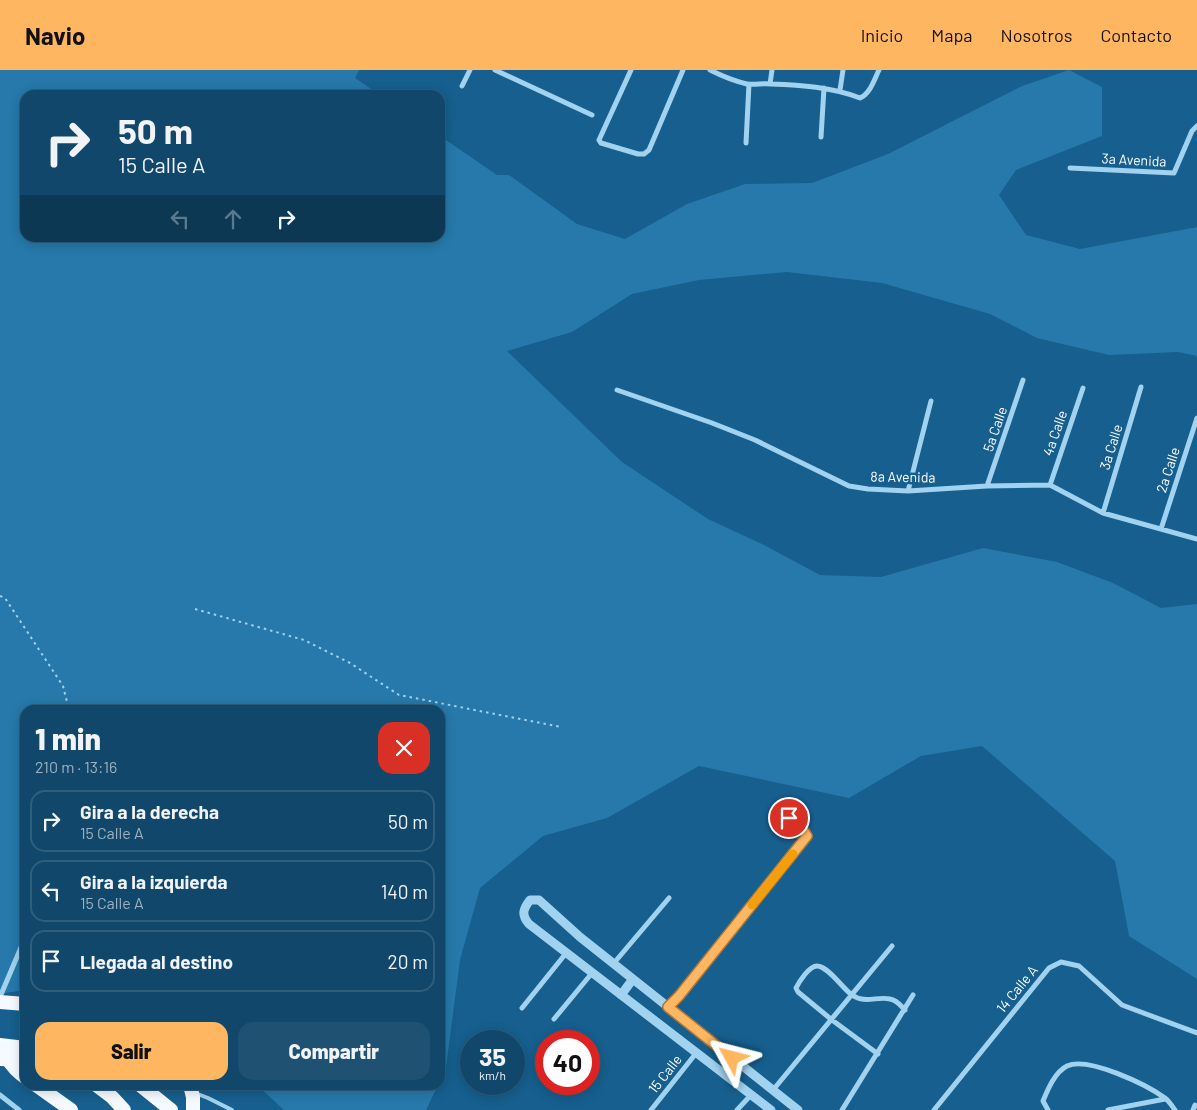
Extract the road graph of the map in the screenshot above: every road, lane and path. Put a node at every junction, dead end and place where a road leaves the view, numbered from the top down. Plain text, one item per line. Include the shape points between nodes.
1 (470, 70) edge
2 (495, 70) edge
3 (631, 70) edge
4 (683, 70) edge
5 (710, 70) edge
6 (772, 70) edge
7 (843, 70) edge
8 (879, 70) edge
9 (749, 84) junction
10 (770, 84) junction
11 (462, 86) dead end
12 (824, 88) junction
13 (840, 90) junction
14 (592, 115) dead end
15 (1197, 126) edge
16 (821, 137) dead end
17 (746, 143) dead end
18 (1070, 168) dead end
19 (1024, 380) dead end
20 (1141, 387) dead end
21 (1083, 388) dead end
22 (617, 390) dead end
23 (931, 401) dead end
24 (1197, 418) edge
25 (1050, 485) junction
26 (987, 486) junction
27 (908, 491) junction
28 (1103, 513) junction
29 (1161, 529) junction
30 (1197, 539) edge
31 (0, 596) edge
32 (195, 609) dead end
33 (68, 705) edge
34 (562, 727) dead end
35 (789, 818) dead end
36 (669, 898) dead end
37 (892, 946) dead end
38 (567, 952) junction
39 (20, 956) edge
40 (614, 963) junction
41 (592, 972) junction
42 (633, 979) junction
43 (621, 995) junction
44 (913, 995) dead end
45 (853, 996) junction
46 (0, 997) edge
47 (0, 1002) edge
48 (20, 1004) edge
49 (668, 1007) junction
50 (522, 1008) dead end
51 (905, 1010) junction
52 (554, 1019) dead end
53 (832, 1020) junction
54 (1197, 1033) edge
55 (0, 1046) edge
56 (20, 1048) edge
57 (697, 1052) junction
58 (878, 1054) junction
59 (0, 1059) edge
60 (20, 1060) edge
61 (20, 1074) edge
62 (43, 1090) edge
63 (103, 1090) edge
64 (146, 1090) edge
65 (191, 1090) edge
66 (193, 1090) edge
67 (773, 1090) junction
68 (0, 1095) edge
69 (750, 1095) junction
70 (1165, 1099) junction
71 (1197, 1106) edge
72 (18, 1110) edge
73 (71, 1110) edge
74 (124, 1110) edge
75 (171, 1110) edge
76 (192, 1110) edge
77 (232, 1110) edge
78 (652, 1110) edge
79 (737, 1110) edge
80 (771, 1110) edge
81 (798, 1110) edge
82 (842, 1110) edge
83 (934, 1110) edge
84 (1048, 1110) edge
85 (1108, 1110) edge
86 (1175, 1110) edge
87 (1193, 1110) edge

1 - 11 street
2 - 14 street
3 - 4 street via 599,140 644,154 649,150
5 - 9 street
6 - 10 street
7 - 13 street
8 - 13 street via 865,96 860,98
9 - 10 street
9 - 17 street
10 - 12 street
12 - 13 street
12 - 16 street
15 - 18 street, 3a Avenida via 1174,173
19 - 26 street, 5a Calle
20 - 28 street, 3a Calle
21 - 25 street, 4a Calle
22 - 27 street, 8a Avenida via 755,440 849,486
23 - 27 street
24 - 29 street, 2a Calle
25 - 26 street, 8a Avenida
25 - 28 street, 8a Avenida
26 - 27 street, 8a Avenida
28 - 29 street, 8a Avenida
29 - 30 street, 8a Avenida
31 - 33 path via 5,598 63,686
32 - 34 path via 304,640 350,663 399,695
35 - 49 street via 807,836
36 - 40 street
37 - 45 street
38 - 40 street via 524,919 524,907 530,900 539,900
38 - 41 street
38 - 50 street
39 - 46 street
40 - 42 street
41 - 43 street
41 - 52 street
42 - 43 street
42 - 49 street
43 - 57 street
44 - 51 street
45 - 51 street via 863,1000 889,998
45 - 53 street
45 - 53 street via 823,968 817,966 807,973 796,988 798,992
47 - 48 highway
49 - 67 street
51 - 58 street
53 - 58 street
53 - 67 street
54 - 83 street, 14 Calle A via 1122,1006 1079,966 1061,962 1049,968
55 - 56 highway
55 - 61 highway
57 - 69 street
57 - 78 street, 15 Calle
58 - 82 street
59 - 60 highway, bridge
62 - 73 highway
63 - 74 highway
64 - 75 highway
65 - 76 highway
66 - 77 lane
67 - 81 street
68 - 72 street
69 - 79 street
69 - 80 street
70 - 84 street via 1122,1075 1080,1064 1067,1066 1049,1086 1043,1101
70 - 85 street
70 - 86 street
71 - 87 street

